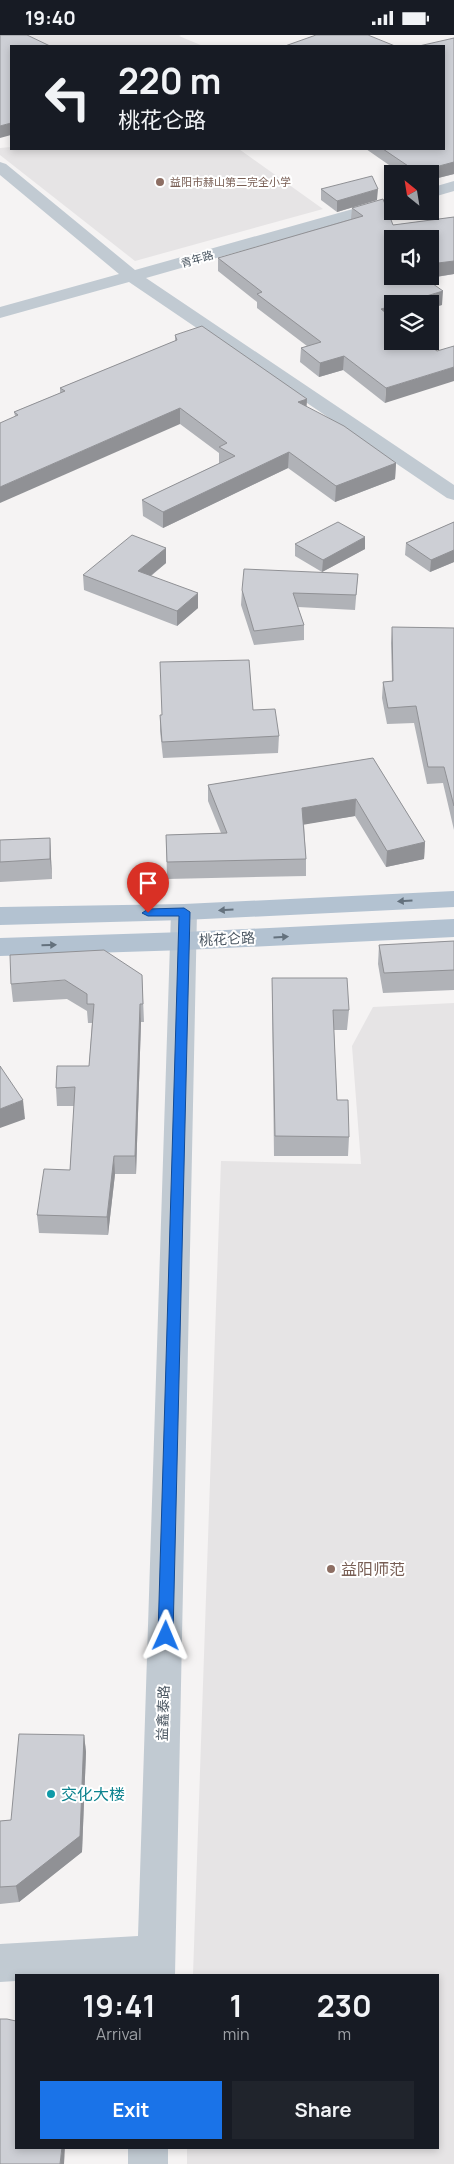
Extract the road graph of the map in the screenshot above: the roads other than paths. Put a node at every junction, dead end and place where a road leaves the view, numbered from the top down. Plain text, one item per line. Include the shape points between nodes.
1 (0, 167) edge
2 (454, 186) edge
3 (439, 190) edge
4 (384, 205) edge
5 (133, 277) junction
6 (0, 313) edge
7 (454, 494) edge
8 (454, 899) edge
9 (0, 916) edge
10 (185, 927) junction
11 (454, 928) edge
12 (0, 947) edge
13 (0, 1963) edge
14 (156, 1964) edge
15 (148, 2149) edge
16 (148, 2164) edge

1 - 5 street
2 - 3 street
4 - 5 street, 青年路
5 - 6 street, 青年路
5 - 7 street
8 -> 10 main road, 桃花仑路
9 - 10 main road, 桃花仑路
10 -> 11 main road, 桃花仑路
12 -> 10 main road, 桃花仑路
10 - 14 street, 益鑫泰路
13 - 14 street
15 - 16 street

